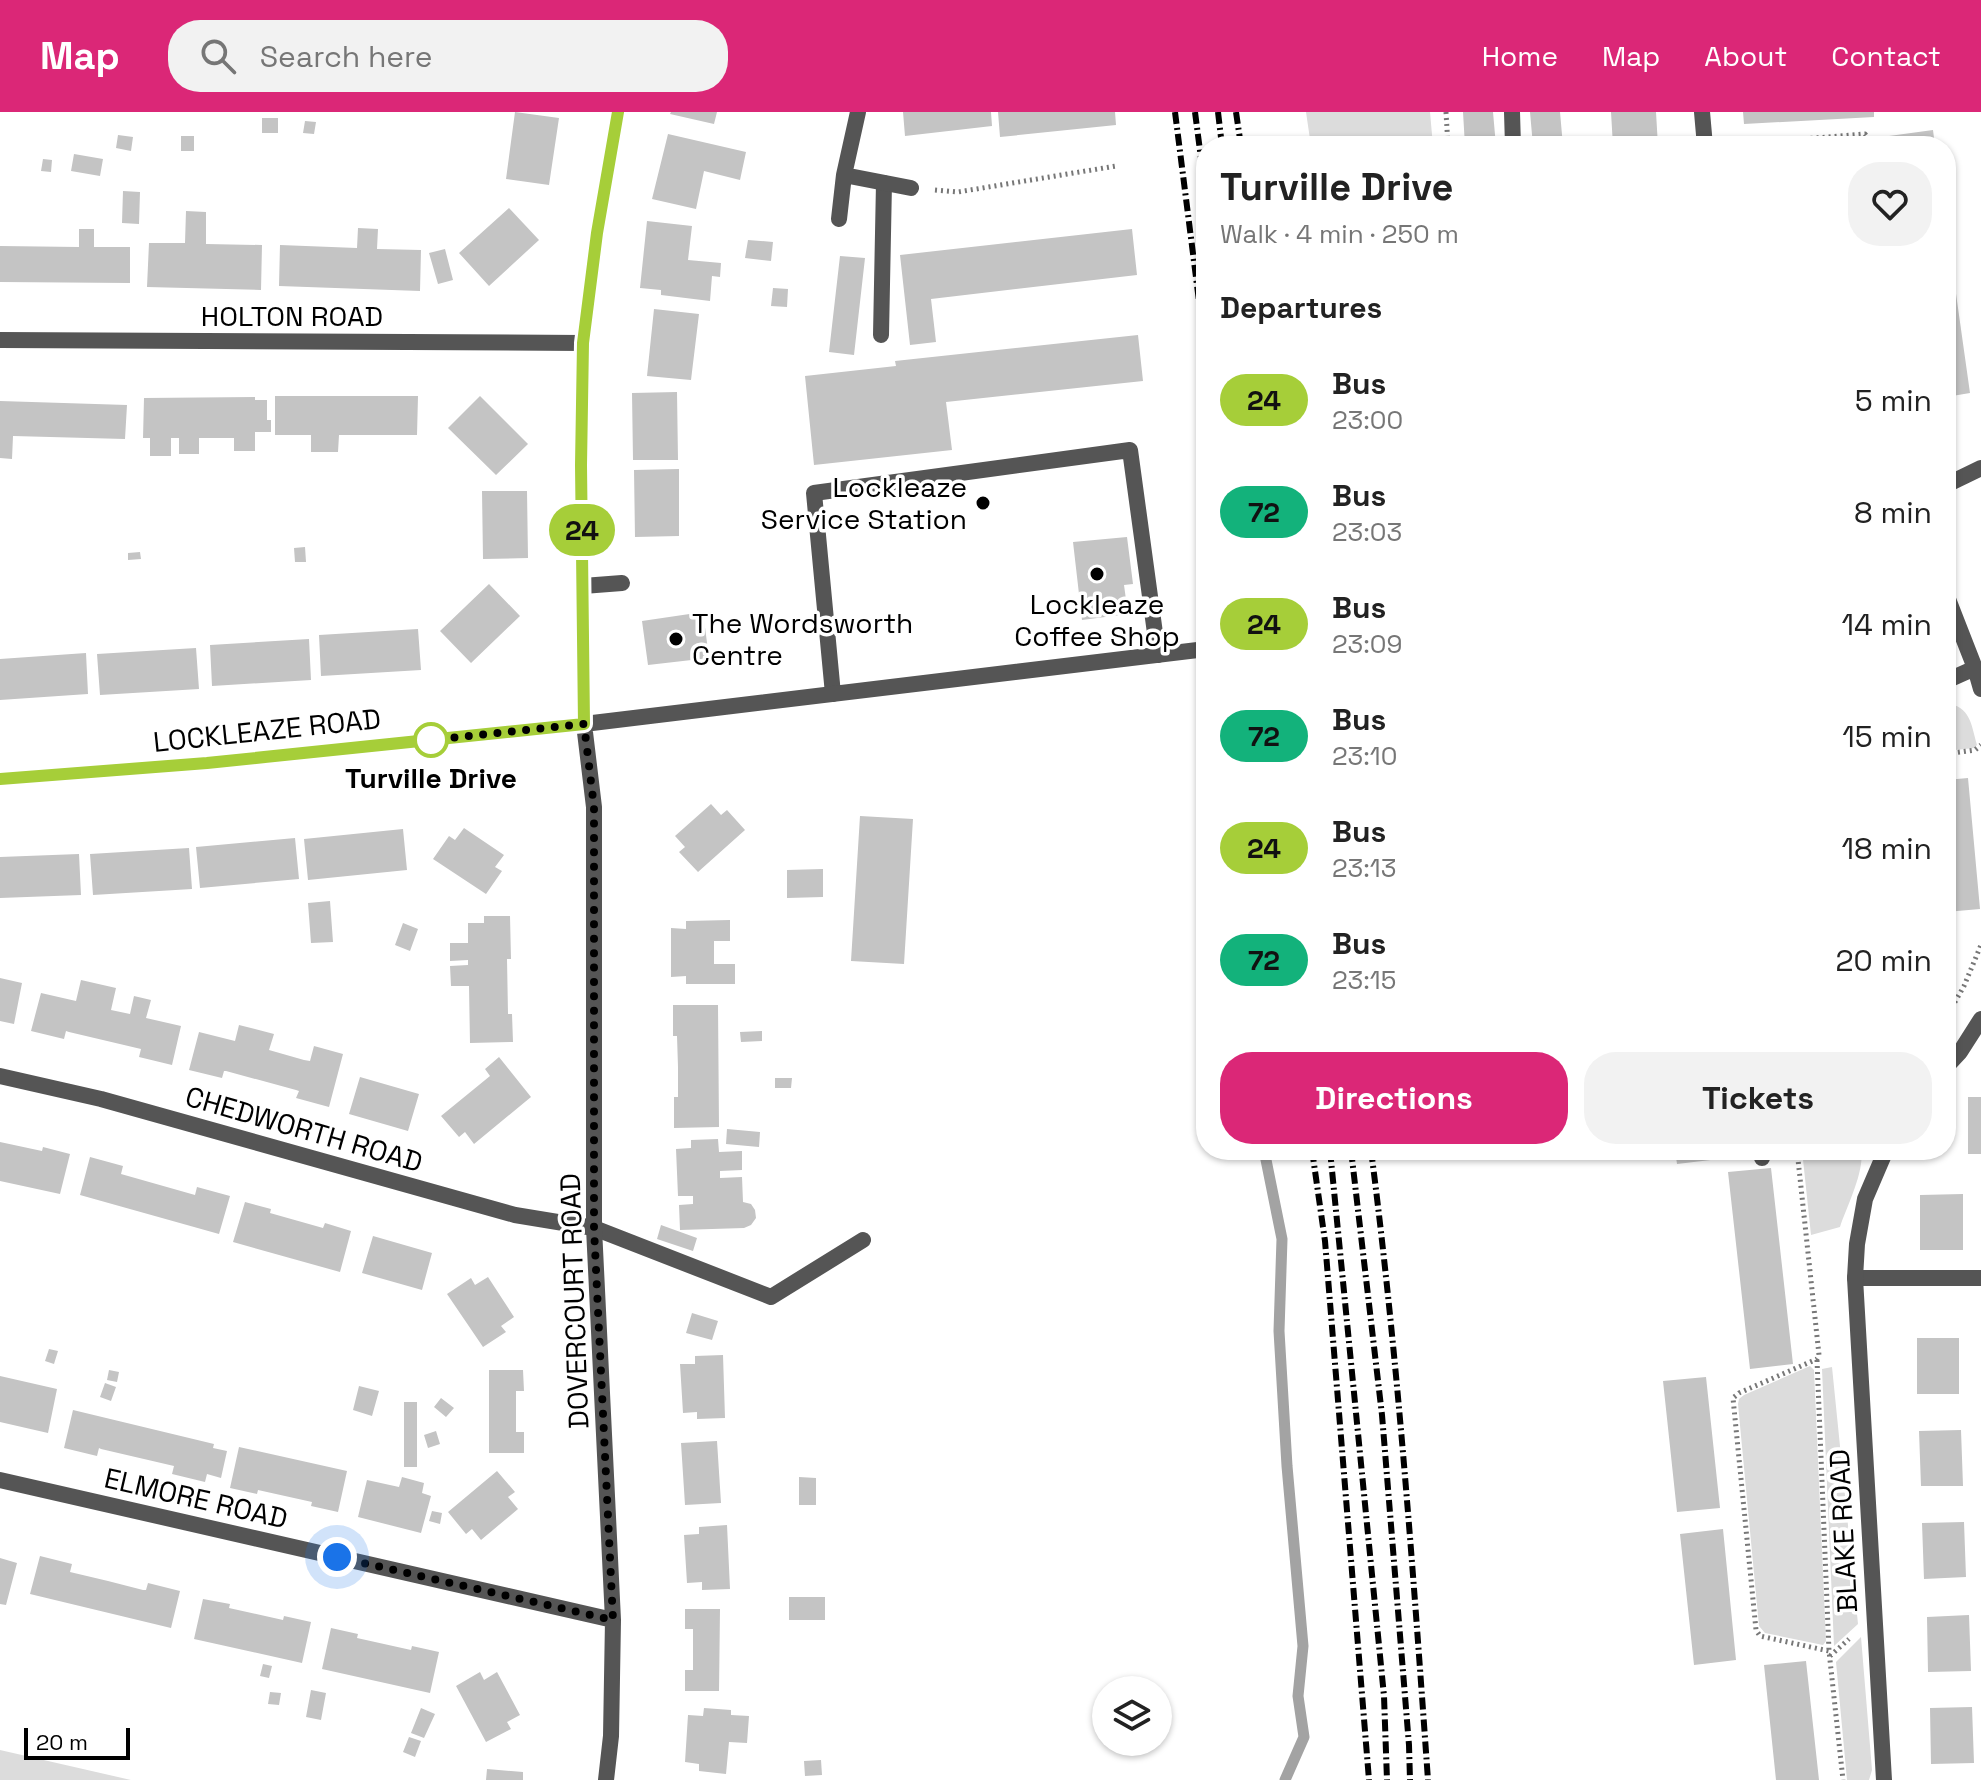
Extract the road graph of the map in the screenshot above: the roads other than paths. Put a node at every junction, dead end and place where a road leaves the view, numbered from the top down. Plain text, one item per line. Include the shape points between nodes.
1 (618, 112) edge
2 (858, 112) edge
3 (1512, 112) edge
4 (1702, 112) edge
5 (1513, 136) edge
6 (1704, 136) edge
7 (844, 175) junction
8 (884, 183) junction
9 (911, 188) road end
10 (839, 219) dead end
11 (881, 335) dead end
12 (0, 340) edge
13 (583, 343) junction
14 (1981, 468) edge
15 (1956, 480) edge
16 (622, 583) dead end
17 (583, 586) junction
18 (1956, 620) edge
19 (1196, 650) edge
20 (1158, 655) junction
21 (1975, 668) junction
22 (1956, 677) edge
23 (1981, 689) edge
24 (833, 694) junction
25 (584, 724) junction
26 (0, 779) edge
27 (1981, 1019) edge
28 (1956, 1056) edge
29 (0, 1076) edge
30 (1882, 1160) edge
31 (594, 1228) junction
32 (863, 1240) dead end
33 (1855, 1278) junction
34 (1981, 1278) edge
35 (0, 1480) edge
36 (613, 1620) junction
37 (606, 1780) edge
38 (1884, 1780) edge

1 - 13 street, DOVERCOURT ROAD
2 - 7 street
3 - 5 street
4 - 6 street
7 - 8 street
7 - 10 street
8 - 9 street
8 - 11 street
12 - 13 street, HOLTON ROAD
13 - 17 street, DOVERCOURT ROAD
14 - 15 street
16 - 17 street
17 - 25 street, DOVERCOURT ROAD
18 - 21 street
19 - 20 street, LOCKLEAZE ROAD
20 - 24 street, LOCKLEAZE ROAD
20 - 24 street via 1130,450 814,493
21 - 22 street
21 - 23 street
24 - 25 street, LOCKLEAZE ROAD
25 - 26 street, LOCKLEAZE ROAD
25 - 31 street, DOVERCOURT ROAD via 594,807
27 - 28 street
29 - 31 street, CHEDWORTH ROAD via 101,1099 515,1215
30 - 33 street, BLAKE ROAD via 1865,1199
31 - 32 street, CHEDWORTH ROAD via 771,1297
31 - 36 street, DOVERCOURT ROAD
33 - 34 street
33 - 38 street, BLAKE ROAD
35 - 36 street, ELMORE ROAD
36 - 37 street, DOVERCOURT ROAD

